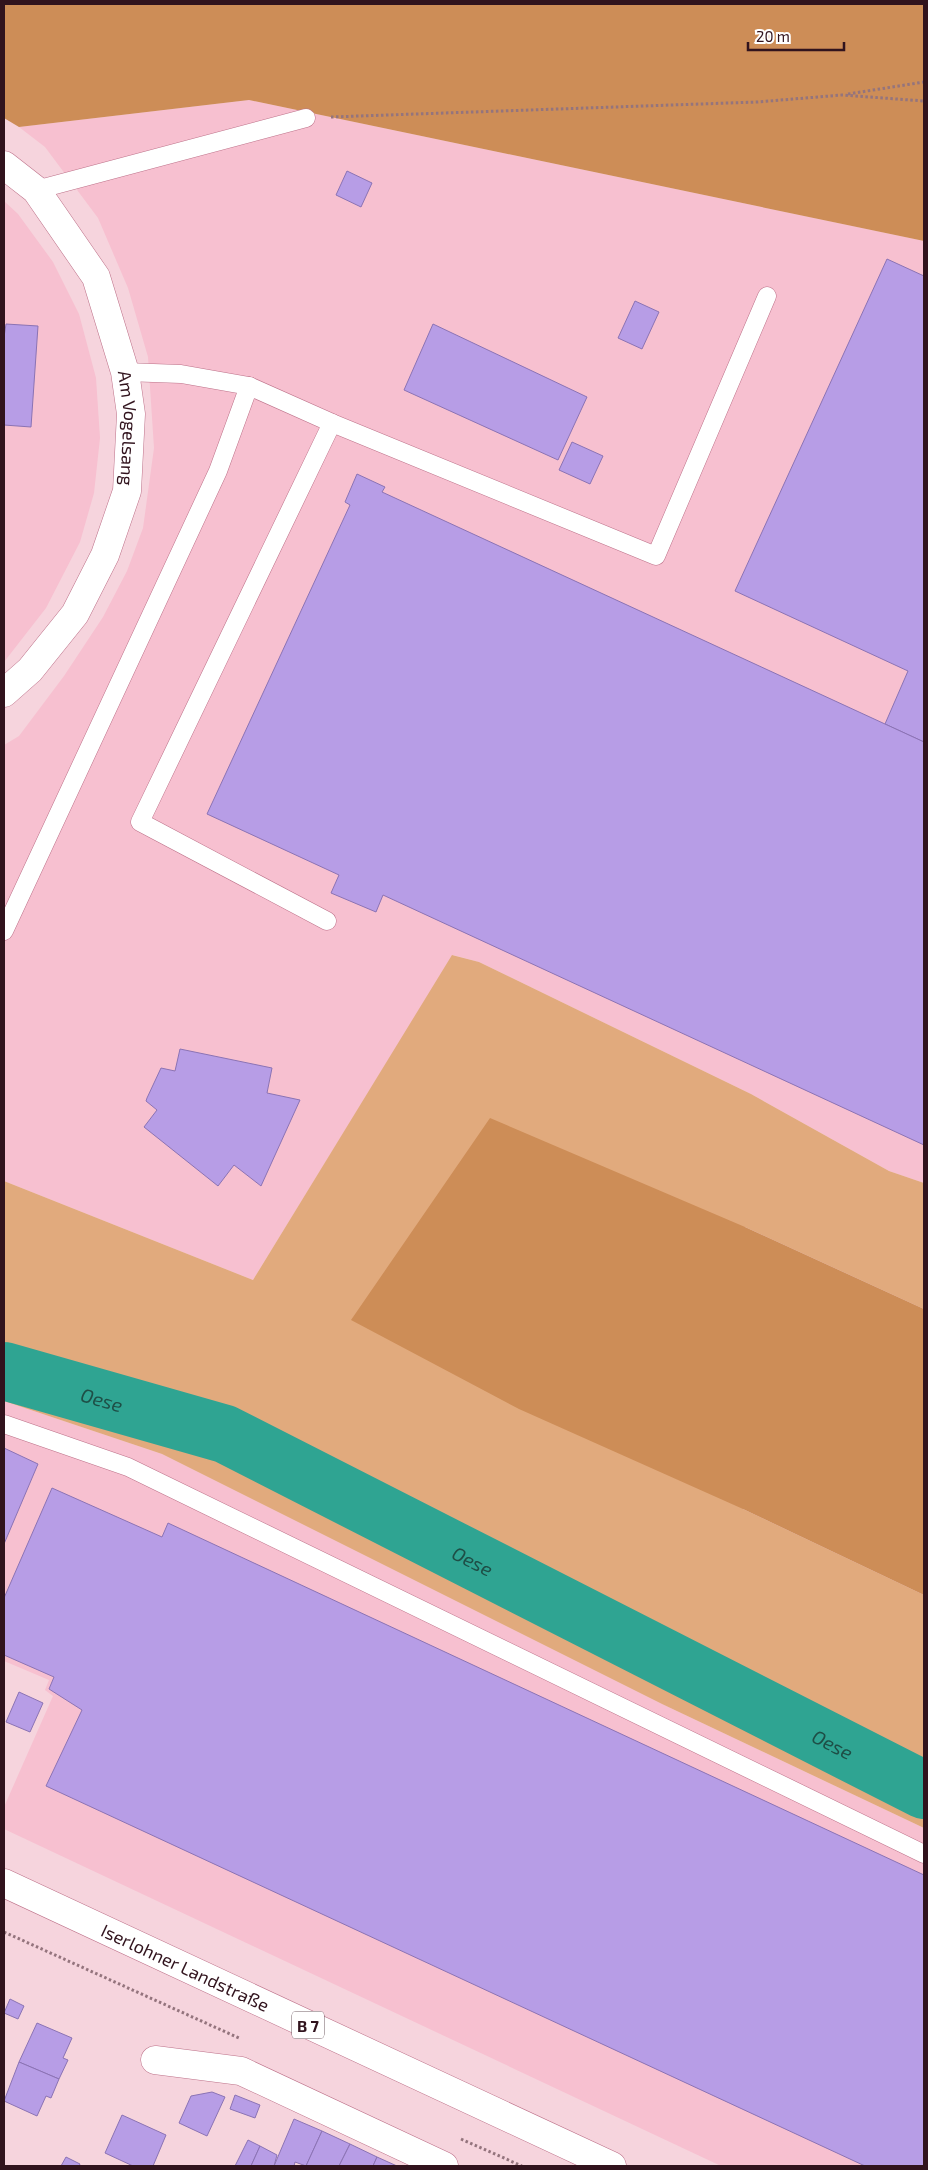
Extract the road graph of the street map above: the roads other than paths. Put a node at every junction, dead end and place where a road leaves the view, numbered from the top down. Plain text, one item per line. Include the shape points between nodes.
1 (306, 118) road end
2 (4, 165) edge
3 (36, 190) junction
4 (767, 296) dead end
5 (125, 372) junction
6 (249, 386) junction
7 (332, 423) junction
8 (4, 692) edge
9 (327, 921) dead end
10 (4, 931) edge
11 (4, 1424) edge
12 (924, 1854) edge
13 (4, 1883) edge
14 (155, 2060) dead end
15 (444, 2166) edge
16 (612, 2166) edge

1 - 3 lane
2 - 3 street, Am Vogelsang
3 - 5 street, Am Vogelsang via 96,277
4 - 7 lane via 656,556
5 - 6 lane via 181,374
5 - 8 street, Am Vogelsang via 131,414 126,491 105,555 75,614 30,670
6 - 7 lane
6 - 10 lane via 218,471
7 - 9 lane via 140,822
11 - 12 lane via 128,1468
13 - 16 street, Iserlohner Landstraße / B 7
14 - 15 street via 241,2071

